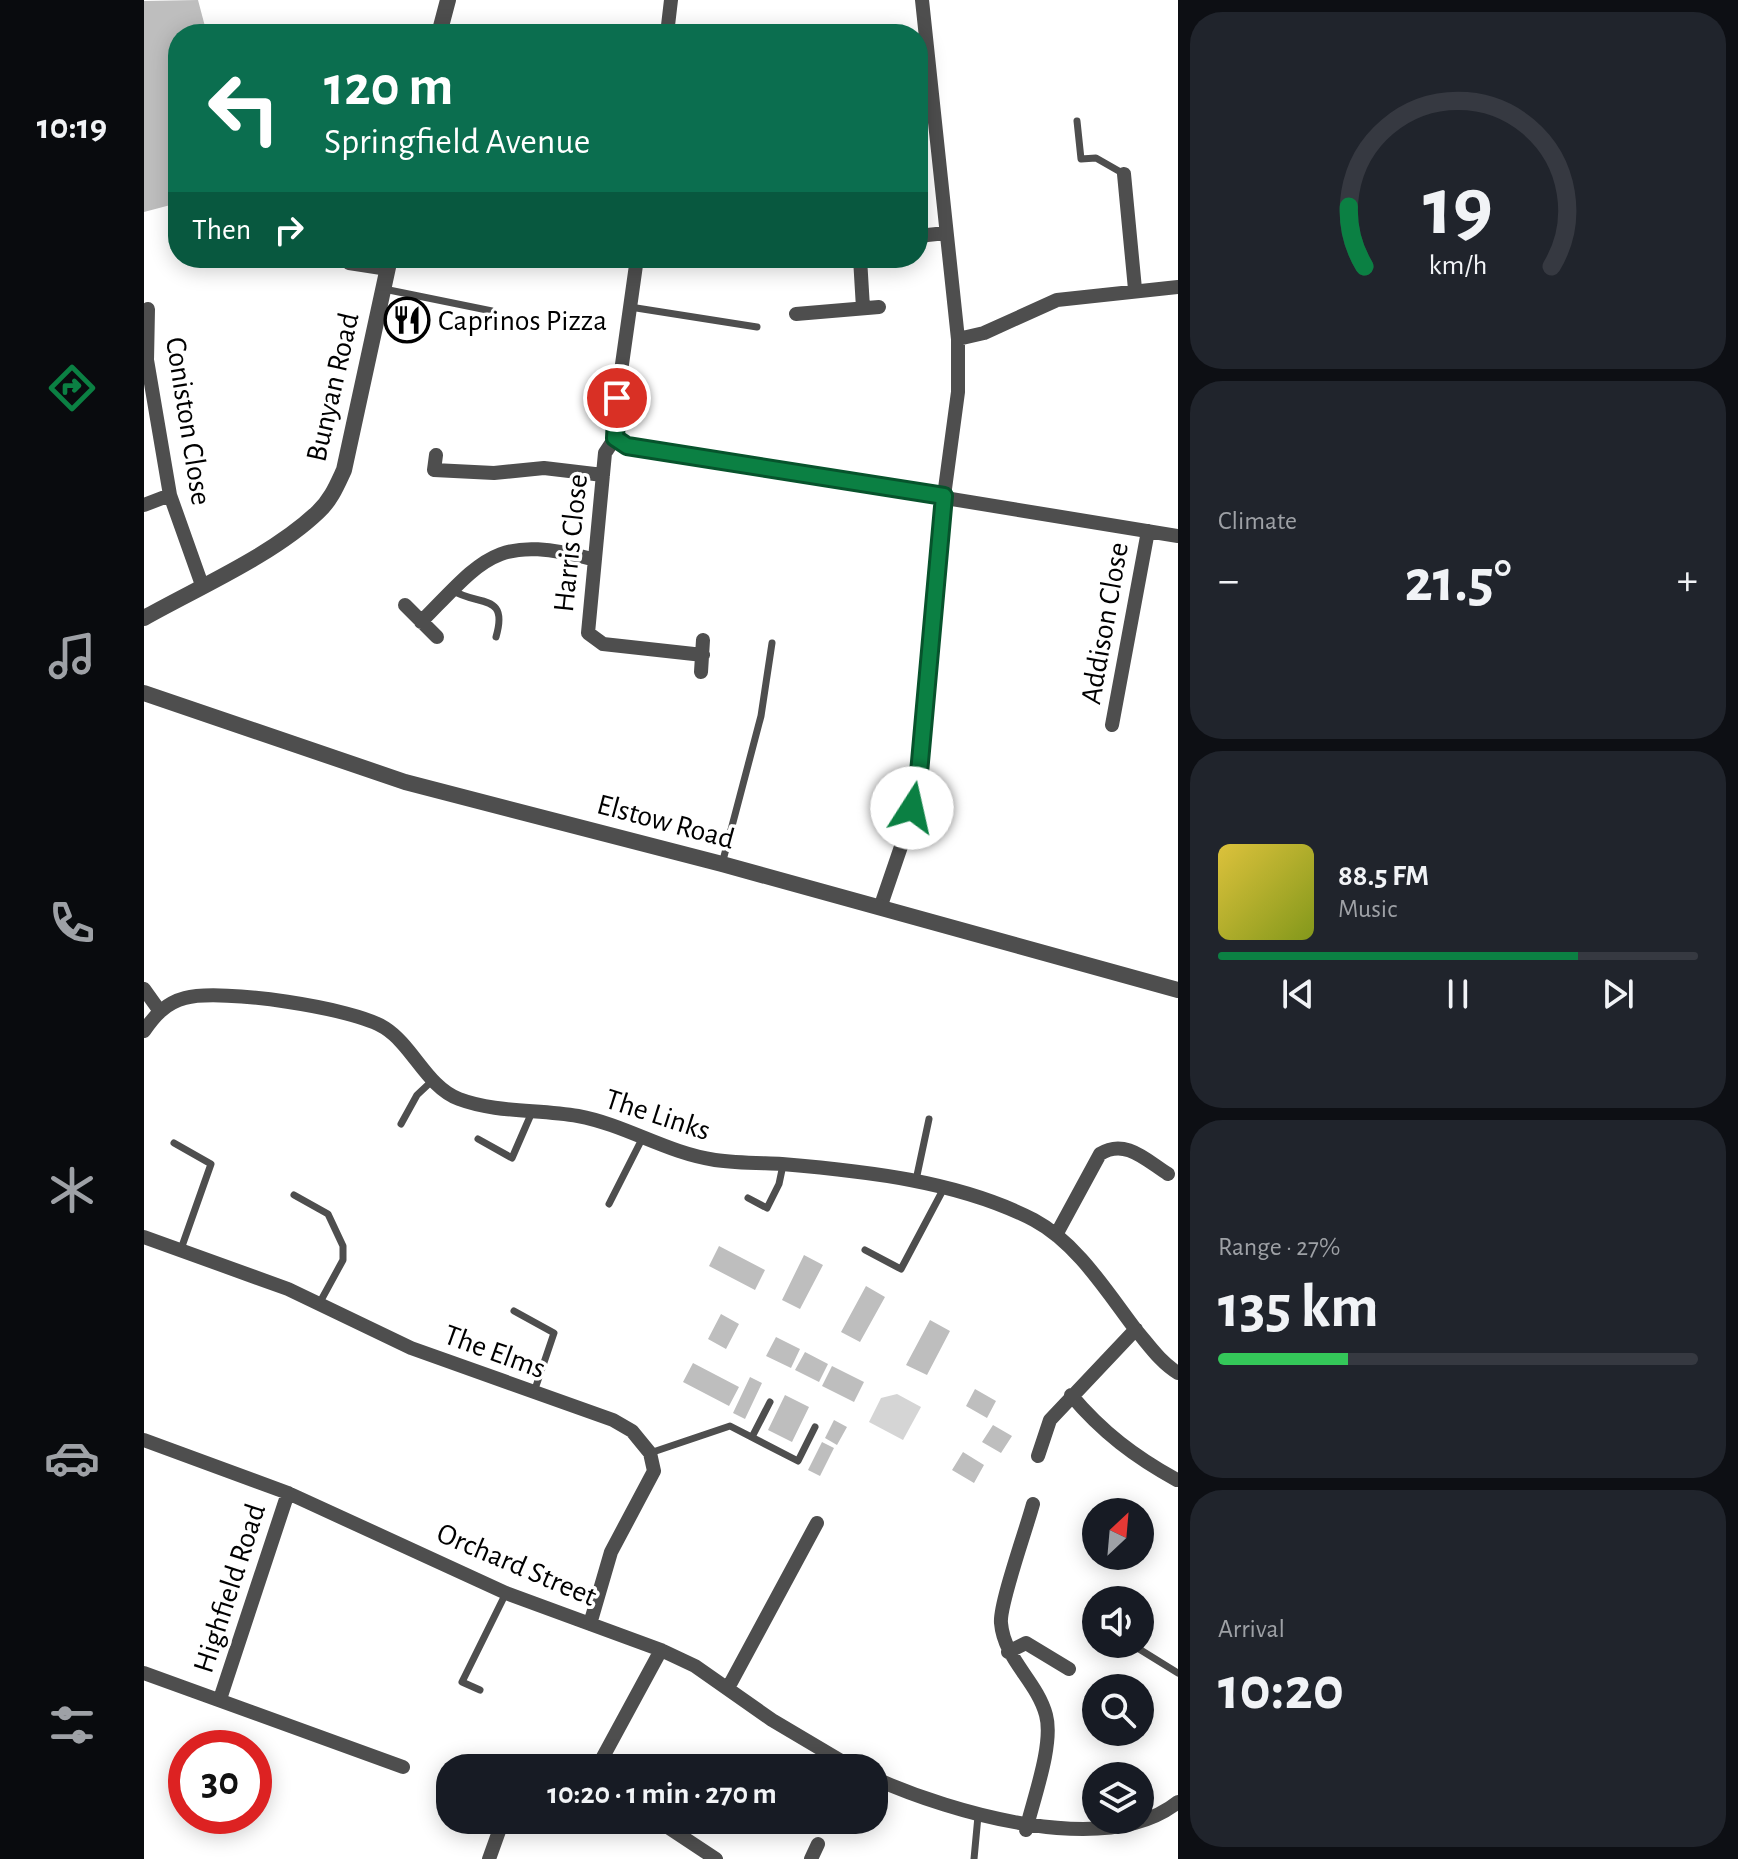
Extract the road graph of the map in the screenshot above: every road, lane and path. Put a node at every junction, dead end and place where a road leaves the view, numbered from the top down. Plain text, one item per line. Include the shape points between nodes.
1 (448, 0) edge
2 (671, 0) edge
3 (922, 0) edge
4 (442, 24) edge
5 (668, 24) edge
6 (924, 24) edge
7 (928, 58) edge
8 (1077, 121) dead end
9 (1124, 174) joint
10 (946, 233) junction
11 (928, 235) edge
12 (388, 268) edge
13 (636, 268) edge
14 (861, 268) edge
15 (1178, 287) edge
16 (384, 289) junction
17 (1135, 289) junction
18 (630, 307) junction
19 (879, 307) dead end
20 (863, 308) junction
21 (148, 309) dead end
22 (492, 311) dead end
23 (796, 314) dead end
24 (757, 327) dead end
25 (958, 339) junction
26 (615, 438) junction
27 (436, 455) dead end
28 (603, 475) junction
29 (170, 495) junction
30 (944, 496) junction
31 (144, 505) edge
32 (1148, 531) junction
33 (1178, 536) edge
34 (592, 559) junction
35 (202, 585) junction
36 (452, 590) junction
37 (405, 605) dead end
38 (144, 618) edge
39 (421, 622) junction
40 (437, 637) dead end
41 (496, 637) dead end
42 (703, 640) dead end
43 (772, 643) dead end
44 (703, 655) junction
45 (701, 672) dead end
46 (144, 693) edge
47 (1112, 725) dead end
48 (722, 864) junction
49 (880, 908) junction
50 (144, 989) edge
51 (1178, 990) edge
52 (159, 1010) junction
53 (144, 1031) edge
54 (433, 1080) junction
55 (533, 1110) junction
56 (929, 1119) dead end
57 (401, 1124) dead end
58 (643, 1137) junction
59 (478, 1139) dead end
60 (174, 1143) dead end
61 (783, 1165) junction
62 (1168, 1174) dead end
63 (916, 1182) junction
64 (944, 1188) junction
65 (294, 1195) dead end
66 (748, 1198) dead end
67 (609, 1204) dead end
68 (1056, 1235) junction
69 (144, 1237) edge
70 (865, 1250) dead end
71 (181, 1251) junction
72 (319, 1304) junction
73 (514, 1311) dead end
74 (1136, 1329) junction
75 (1178, 1373) edge
76 (534, 1392) junction
77 (1071, 1395) junction
78 (770, 1402) dead end
79 (815, 1427) dead end
80 (752, 1437) junction
81 (144, 1440) edge
82 (650, 1453) junction
83 (1038, 1456) dead end
84 (1175, 1483) edge
85 (288, 1493) junction
86 (1033, 1504) dead end
87 (817, 1523) dead end
88 (506, 1593) junction
89 (590, 1624) junction
90 (661, 1650) junction
91 (1008, 1652) junction
92 (1154, 1658) edge
93 (1069, 1669) dead end
94 (144, 1673) edge
95 (1178, 1673) edge
96 (728, 1688) junction
97 (480, 1690) dead end
98 (220, 1699) junction
99 (605, 1754) edge
100 (827, 1754) edge
101 (403, 1767) dead end
102 (888, 1783) edge
103 (1178, 1802) edge
104 (978, 1816) junction
105 (1026, 1830) junction
106 (498, 1834) edge
107 (678, 1834) edge
108 (818, 1844) dead end
109 (489, 1859) edge
110 (716, 1859) edge
111 (811, 1859) edge
112 (974, 1859) edge

1 - 4 street
2 - 5 street
3 - 6 street
7 - 10 street
8 - 9 lane via 1081,159 1096,158
9 - 17 street via 1135,206
10 - 11 street
10 - 25 street
12 - 16 street, Bunyan Road
13 - 18 street, Harris Close
14 - 20 street
15 - 17 street
16 - 22 lane
16 - 35 street, Bunyan Road via 344,470 334,492 318,512 265,550
17 - 25 street via 1057,300
18 - 24 lane
18 - 26 street, Harris Close
19 - 20 street
20 - 23 street
21 - 29 street, Coniston Close via 147,360
25 - 30 street via 958,392
26 - 28 street, Harris Close via 605,453
26 - 30 street via 627,446
27 - 28 street via 434,470 494,473 544,468
28 - 34 street, Harris Close
29 - 31 street
29 - 35 street, Coniston Close
30 - 32 street
30 - 49 street via 918,784
32 - 33 street
32 - 47 street, Addison Close
34 - 36 street via 565,552 496,552
34 - 44 street, Harris Close via 586,623 594,641
35 - 38 street, Bunyan Road
36 - 39 street
36 - 41 lane via 499,610
37 - 39 street
39 - 40 street
42 - 44 street
43 - 48 lane via 761,716
44 - 45 street
46 - 48 street, Elstow Road via 405,782
48 - 49 street, Elstow Road
49 - 51 street, Elstow Road
50 - 52 street
52 - 53 street
52 - 54 street, The Links via 185,998 214,994 356,1015 387,1029
54 - 55 street, The Links via 454,1097 480,1105
54 - 57 lane via 417,1095
55 - 58 street, The Links via 578,1116
55 - 59 lane via 512,1158
56 - 63 lane
58 - 61 street, The Links via 714,1160
58 - 67 lane
60 - 71 lane via 211,1164
61 - 63 street, The Links
61 - 66 lane via 767,1208
62 - 68 street via 1130,1150 1110,1148 1100,1154
63 - 64 street, The Links
64 - 68 street, The Links via 1018,1213
64 - 70 lane via 901,1269
65 - 72 lane via 328,1214 343,1246 343,1260
68 - 74 street, The Links
69 - 71 street, The Elms
71 - 72 street, The Elms
72 - 76 street, The Elms via 411,1348
73 - 76 lane via 554,1333
74 - 75 street, The Links
74 - 77 street
76 - 82 street, The Elms via 613,1420 632,1431
77 - 83 street via 1050,1420
77 - 84 street via 1100,1429
78 - 80 lane
79 - 80 lane via 798,1461
80 - 82 lane via 730,1426
81 - 85 street, Orchard Street
82 - 89 street via 654,1471 611,1552
85 - 88 street, Orchard Street
85 - 98 street, Highfield Road
86 - 91 street via 1000,1620
87 - 96 street
88 - 89 street, Orchard Street
88 - 97 lane via 462,1682
89 - 90 street, Orchard Street
90 - 96 street, Orchard Street
90 - 99 street
91 - 93 street via 1026,1643
91 - 105 street via 1047,1716 1047,1740
92 - 95 lane
94 - 98 street, Highfield Road
96 - 100 street, Orchard Street
98 - 101 street, Highfield Road
102 - 104 street
103 - 105 street via 1146,1825 1105,1835
104 - 105 street
104 - 112 lane
106 - 109 street
107 - 110 street
108 - 111 street

